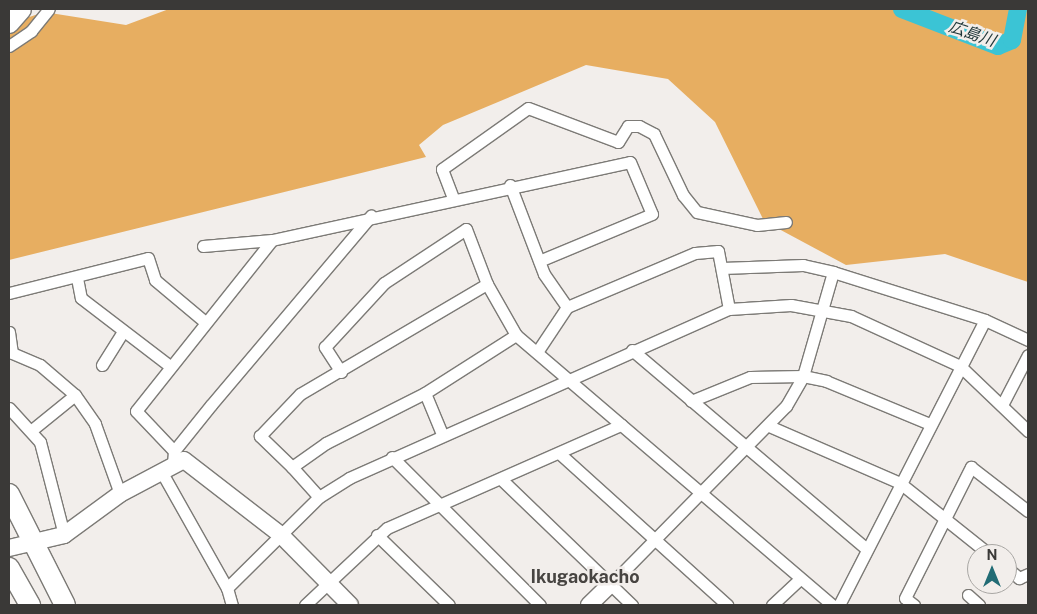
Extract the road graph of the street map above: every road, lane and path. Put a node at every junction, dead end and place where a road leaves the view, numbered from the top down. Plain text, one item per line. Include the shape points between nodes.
1 (21, 9) edge
2 (49, 9) edge
3 (9, 23) edge
4 (9, 46) edge
5 (510, 185) junction
6 (452, 198) junction
7 (371, 216) junction
8 (786, 222) dead end
9 (272, 240) junction
10 (203, 246) dead end
11 (539, 261) junction
12 (722, 268) junction
13 (833, 272) junction
14 (78, 278) junction
15 (487, 284) junction
16 (9, 294) edge
17 (567, 307) junction
18 (729, 309) junction
19 (823, 310) junction
20 (985, 320) junction
21 (205, 322) junction
22 (123, 331) junction
23 (9, 332) edge
24 (516, 334) junction
25 (1028, 340) edge
26 (632, 350) junction
27 (537, 352) junction
28 (1028, 355) edge
29 (102, 365) dead end
30 (170, 366) junction
31 (960, 366) junction
32 (342, 372) junction
33 (803, 376) junction
34 (568, 378) junction
35 (425, 393) junction
36 (75, 396) junction
37 (691, 401) junction
38 (1002, 406) junction
39 (9, 408) edge
40 (930, 424) junction
41 (621, 425) junction
42 (769, 426) junction
43 (33, 429) junction
44 (1028, 431) edge
45 (442, 434) junction
46 (746, 449) junction
47 (559, 454) junction
48 (392, 457) junction
49 (169, 462) junction
50 (292, 467) junction
51 (501, 478) junction
52 (900, 483) junction
53 (9, 494) edge
54 (120, 494) junction
55 (701, 494) junction
56 (319, 497) junction
57 (441, 507) junction
58 (1028, 511) edge
59 (945, 518) junction
60 (64, 535) junction
61 (377, 535) junction
62 (281, 536) junction
63 (655, 540) junction
64 (977, 544) edge
65 (20, 545) edge
66 (867, 549) junction
67 (9, 568) edge
68 (800, 579) junction
69 (328, 583) junction
70 (610, 585) junction
71 (227, 588) junction
72 (9, 594) edge
73 (968, 595) dead end
74 (15, 605) edge
75 (30, 605) edge
76 (65, 605) edge
77 (232, 605) edge
78 (305, 605) edge
79 (350, 605) edge
80 (449, 605) edge
81 (540, 605) edge
82 (589, 605) edge
83 (632, 605) edge
84 (727, 605) edge
85 (772, 605) edge
86 (832, 605) edge
87 (839, 605) edge
88 (914, 605) edge
89 (979, 605) edge

1 - 3 highway
2 - 4 street via 31,31
5 - 6 street
5 - 11 street
5 - 11 street via 630,162 652,214
6 - 7 street
6 - 8 street via 442,169 528,108 618,142 628,126 639,126 654,134 683,195 697,212 757,226
7 - 9 street
7 - 49 street
9 - 10 street
9 - 21 street
11 - 17 street
12 - 13 street via 803,265
12 - 17 street via 718,251 695,253
12 - 18 street
13 - 19 street
13 - 20 street
14 - 16 street
14 - 21 street via 148,258 155,280
14 - 22 street via 81,298
15 - 24 street
15 - 32 street
15 - 32 street via 466,229 384,283 325,347
17 - 27 street
18 - 19 street via 764,304
18 - 26 street
19 - 31 street via 851,316
19 - 33 street
20 - 25 street
20 - 31 street
21 - 30 street
22 - 29 street
22 - 30 street
23 - 36 street via 12,353 40,365
24 - 27 street
24 - 35 street
26 - 34 street
26 - 37 street
27 - 34 street
28 - 38 street
30 - 49 street via 136,412
31 - 38 street
31 - 40 street
32 - 50 street via 300,394 260,436
33 - 37 street via 750,377
33 - 40 street via 826,381
33 - 42 street
34 - 41 street
34 - 45 street
35 - 45 street
35 - 50 street via 326,442
36 - 43 street
36 - 54 street via 95,424
37 - 46 street
38 - 44 street
39 - 43 street
40 - 52 street
41 - 47 street
41 - 55 street
42 - 46 street
42 - 52 street
43 - 60 street
45 - 48 street
46 - 55 street
46 - 66 street
47 - 51 street
47 - 63 street
48 - 56 street
48 - 57 street
49 - 54 street
49 - 62 street via 184,460
49 - 71 street
50 - 56 street
51 - 57 street
51 - 70 street
52 - 59 street
52 - 66 street
53 - 65 highway
54 - 60 street
55 - 63 street
55 - 68 street
56 - 62 street
57 - 61 street
57 - 81 street
58 - 59 street via 971,467
59 - 64 street
59 - 88 street via 905,598
60 - 65 street
61 - 69 street
61 - 80 street
62 - 69 street
62 - 71 street
63 - 70 street
63 - 84 street
65 - 76 highway
66 - 87 street
67 - 75 highway
68 - 85 street
68 - 86 street
69 - 78 street
69 - 79 street
70 - 82 street
70 - 83 street
71 - 77 street
72 - 74 highway
73 - 89 street

